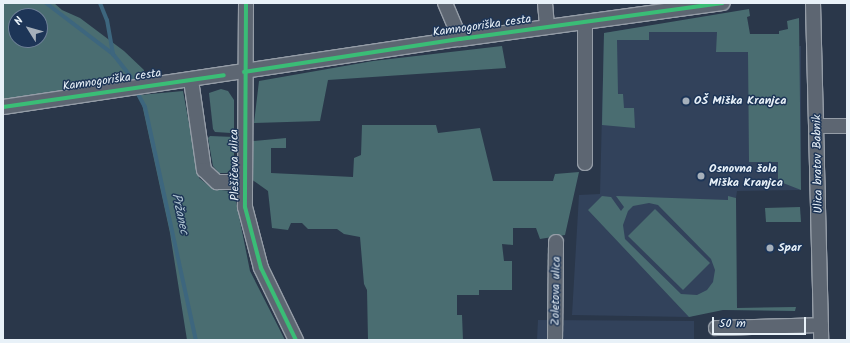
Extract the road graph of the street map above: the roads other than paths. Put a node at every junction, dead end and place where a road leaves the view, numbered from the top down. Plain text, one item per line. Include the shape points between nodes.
1 (246, 3) edge
2 (445, 3) edge
3 (545, 3) edge
4 (724, 3) edge
5 (813, 3) edge
6 (585, 23) junction
7 (547, 27) junction
8 (460, 39) junction
9 (244, 72) junction
10 (191, 80) junction
11 (3, 108) edge
12 (818, 126) junction
13 (847, 126) edge
14 (585, 163) dead end
15 (243, 182) junction
16 (556, 242) dead end
17 (821, 326) junction
18 (716, 328) dead end
19 (296, 340) edge
20 (555, 340) edge
21 (821, 340) edge

1 - 9 street, Plešičeva ulica
2 - 8 street
3 - 7 street, Kamnogoriška cesta
4 - 6 street, Kamnogoriška cesta
5 - 12 street, Ulica bratov Babnik
6 - 7 street, Kamnogoriška cesta
6 - 14 street
7 - 8 street, Kamnogoriška cesta
8 - 9 street, Kamnogoriška cesta
9 - 10 street, Kamnogoriška cesta
9 - 15 street, Plešičeva ulica
10 - 11 street, Kamnogoriška cesta
10 - 15 street via 204,170 217,182
12 - 13 street
12 - 17 street, Ulica bratov Babnik
15 - 19 street, Plešičeva ulica via 250,232 261,268
16 - 20 street, Zoletova ulica
17 - 18 street
17 - 21 street, Ulica bratov Babnik

